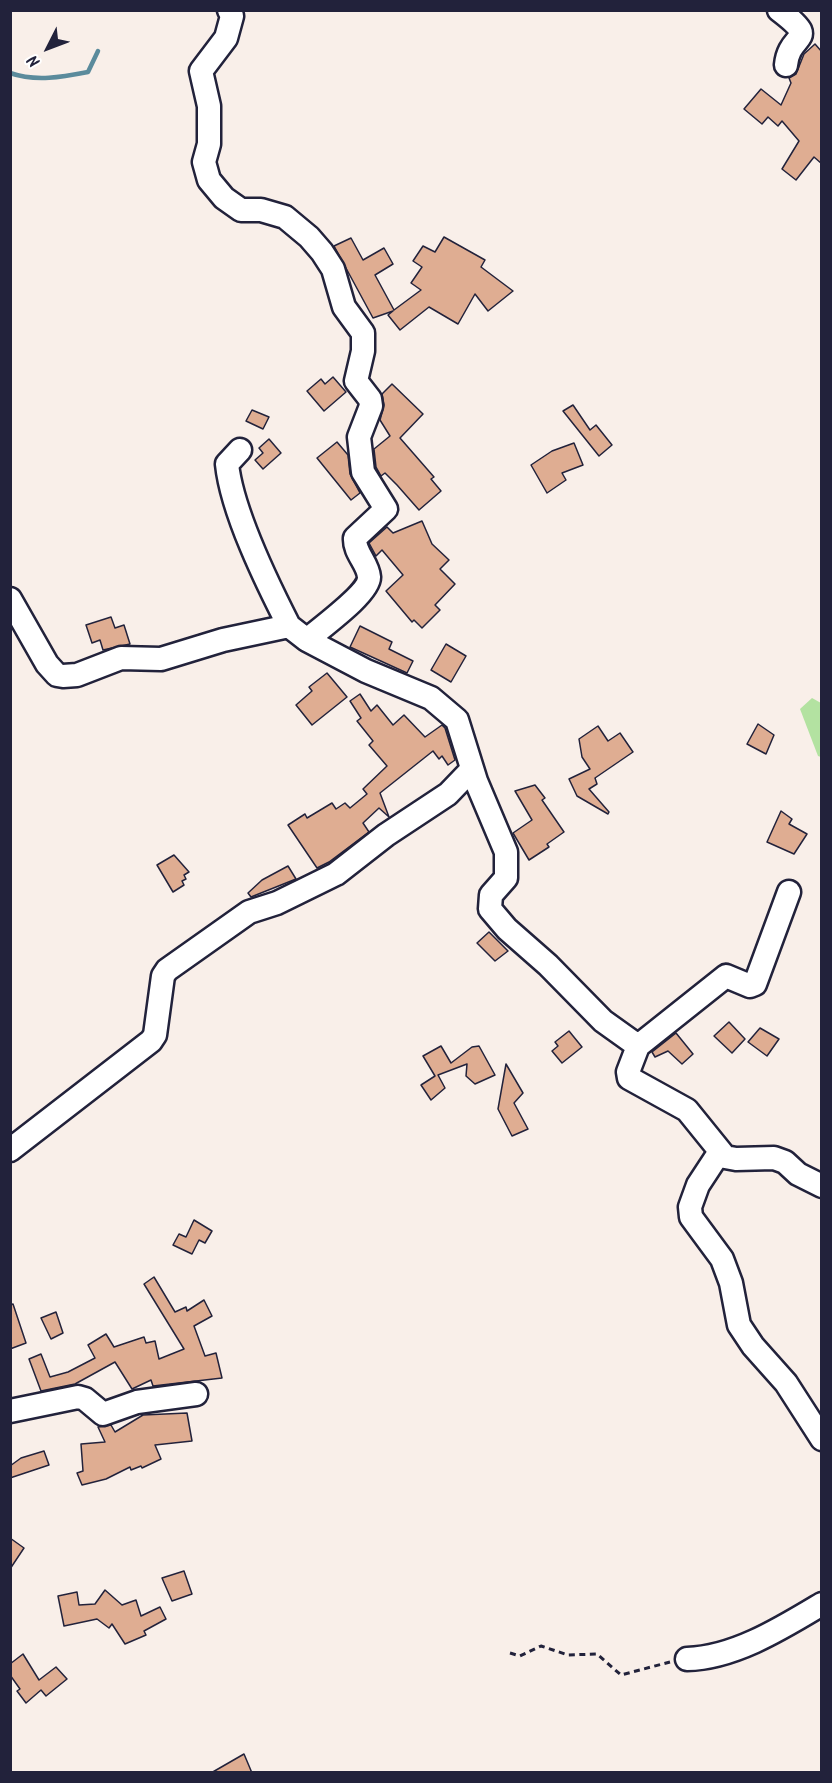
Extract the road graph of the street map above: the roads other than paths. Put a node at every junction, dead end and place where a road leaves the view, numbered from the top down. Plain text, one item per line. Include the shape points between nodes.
1 (229, 10) edge
2 (779, 10) edge
3 (786, 65) dead end
4 (240, 450) dead end
5 (10, 598) edge
6 (298, 633) junction
7 (472, 769) junction
8 (789, 892) dead end
9 (638, 1046) junction
10 (10, 1150) edge
11 (719, 1153) junction
12 (822, 1186) edge
13 (196, 1394) dead end
14 (10, 1411) edge
15 (822, 1439) edge
16 (822, 1604) edge
17 (687, 1659) road end

1 - 6 street via 232,15 226,38 201,71 209,115 209,144 204,162 209,180 241,210 261,210 285,217 309,237 333,269 344,307 363,333 356,381 371,406 359,437 359,451 363,472 386,509 355,538 355,548 369,581 356,598
2 - 3 street via 802,32 788,53
4 - 6 street via 227,464 228,475 245,527
5 - 6 street via 47,664 63,676 77,675 121,657 161,659 223,640
6 - 7 street via 366,671 431,698 457,720
7 - 9 street via 506,852 506,878 491,895 490,909 603,1021
7 - 10 street via 448,794 336,874 249,912 167,970 151,1041
8 - 9 street via 756,984 750,986 726,976
9 - 11 street via 629,1078 687,1110 708,1133
11 - 12 street via 736,1159 774,1158
11 - 15 street via 698,1185 690,1207 691,1217 722,1259 739,1325 786,1383
13 - 14 street via 137,1402 108,1414 98,1413 85,1398 78,1397
16 - 17 street via 741,1646

